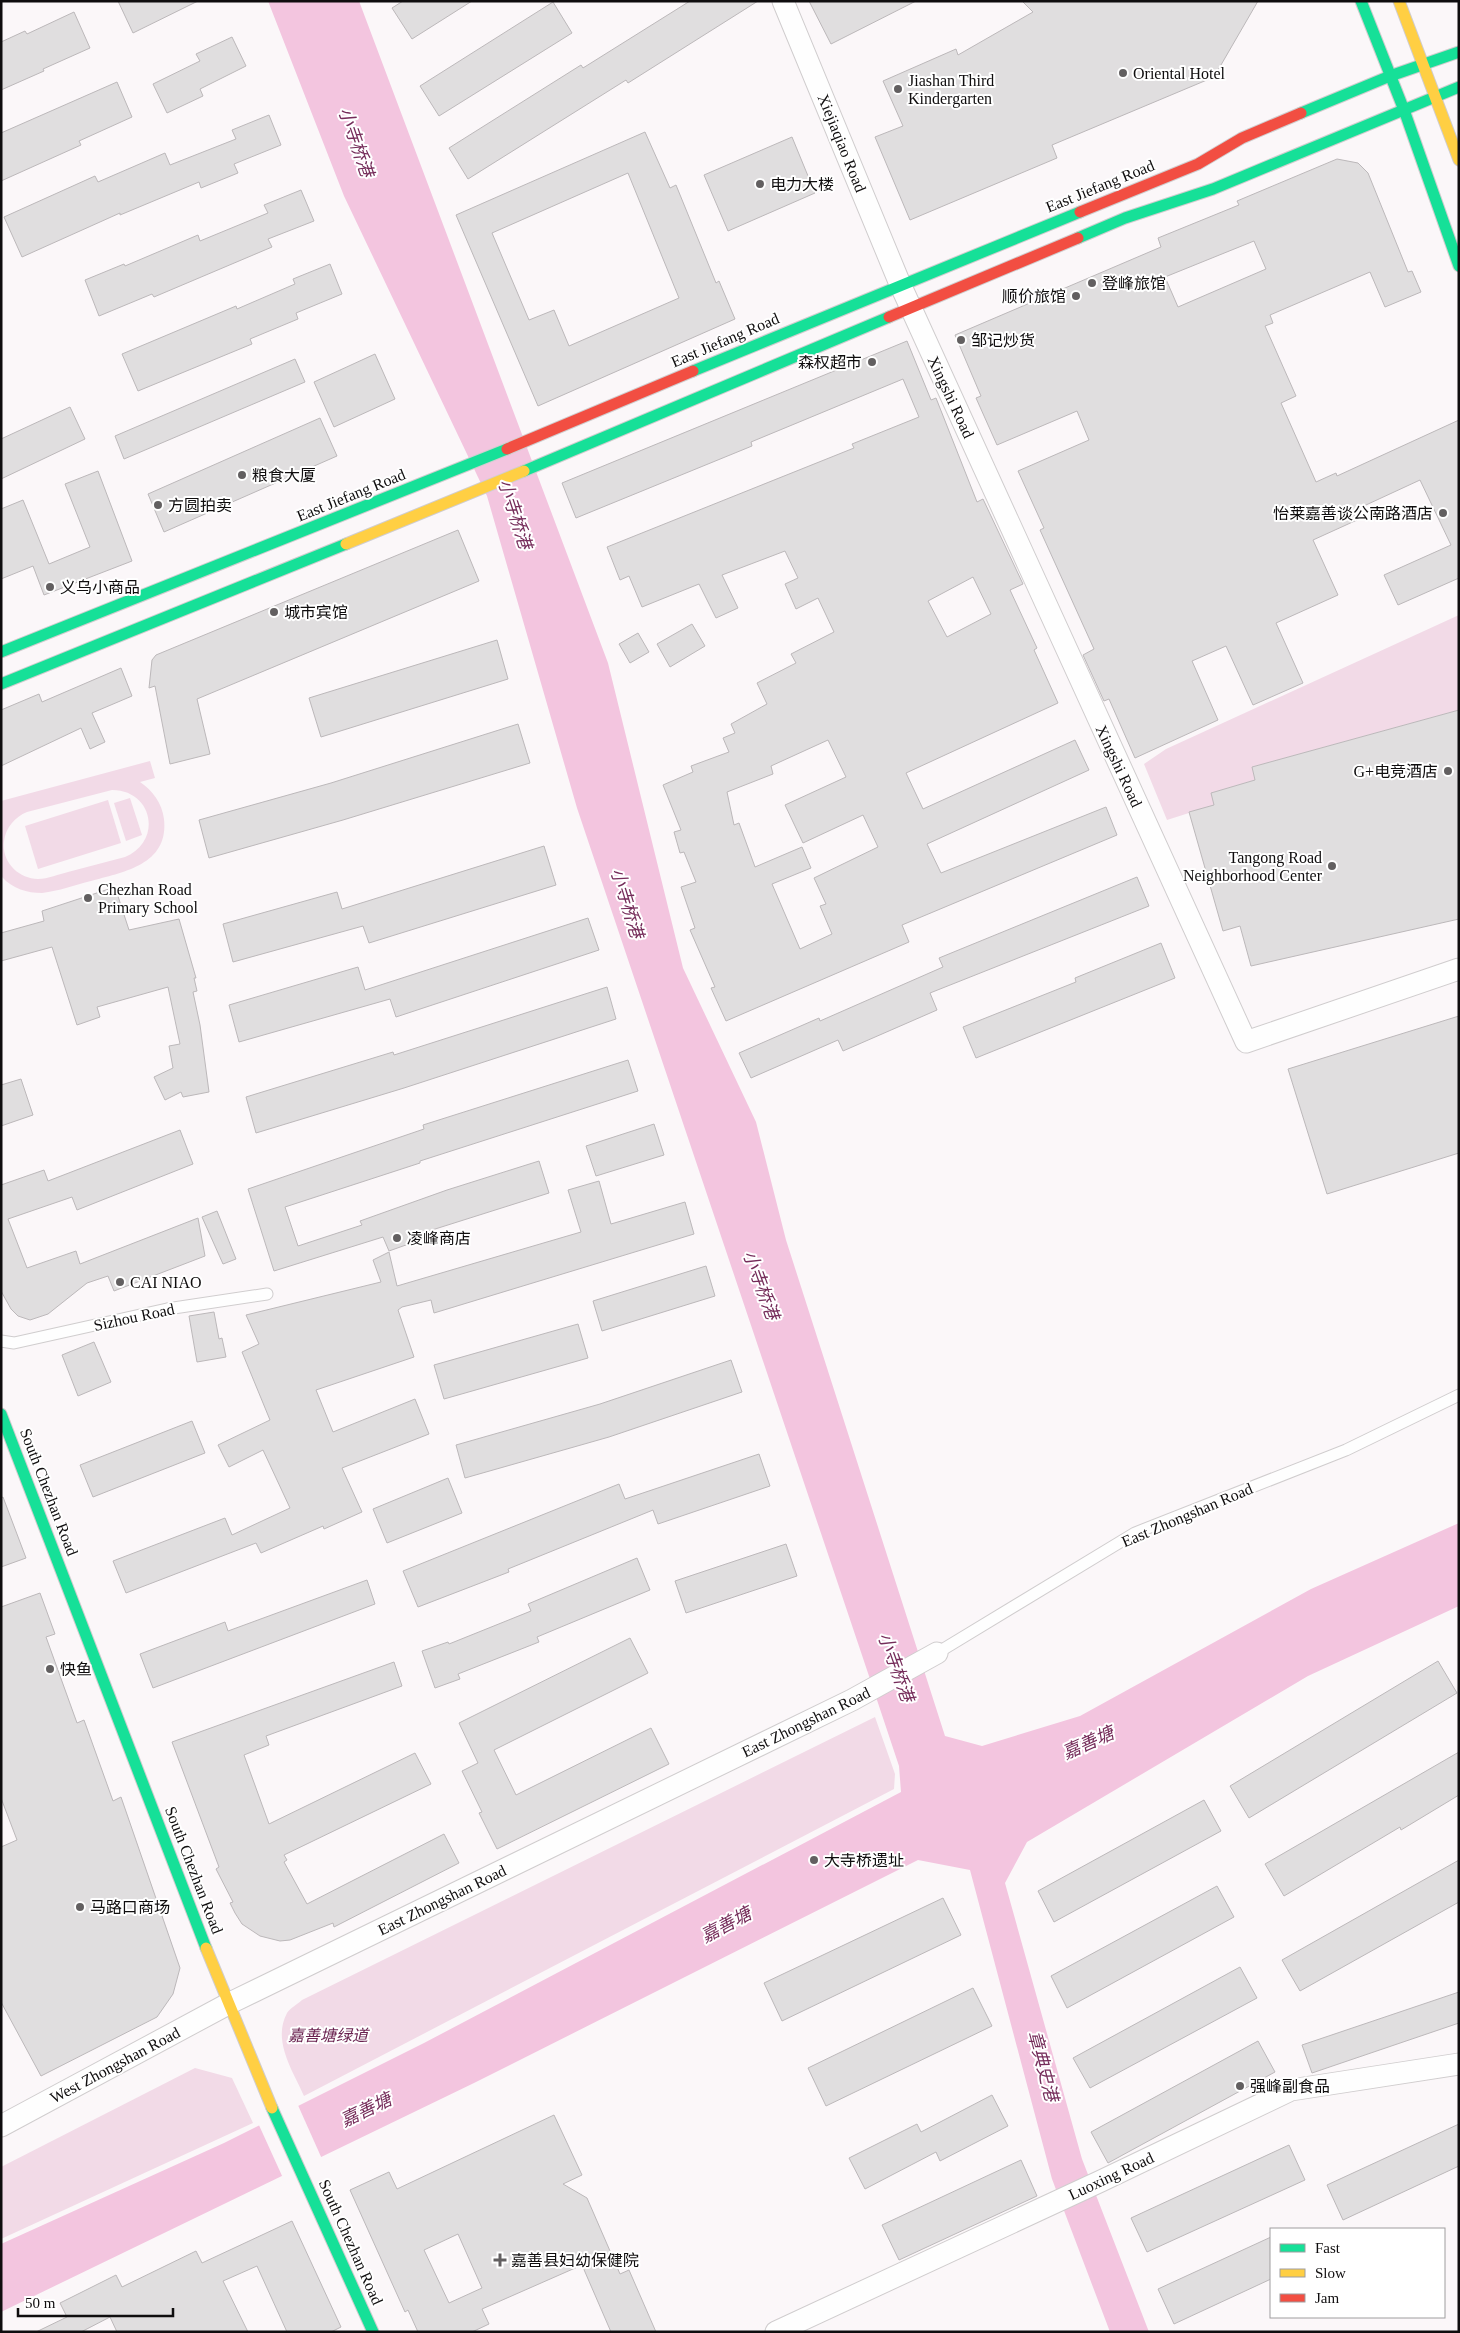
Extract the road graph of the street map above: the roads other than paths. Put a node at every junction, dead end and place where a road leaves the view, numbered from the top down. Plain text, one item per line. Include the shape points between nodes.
1 (783, 1) edge
2 (1361, 1) edge
3 (1399, 1) edge
4 (1459, 52) edge
5 (1423, 63) junction
6 (1390, 76) junction
7 (1459, 87) edge
8 (1435, 96) junction
9 (1404, 110) junction
10 (1459, 160) edge
11 (1459, 266) edge
12 (900, 284) junction
13 (910, 308) junction
14 (1, 652) edge
15 (1, 684) edge
16 (1459, 969) edge
17 (267, 1294) dead end
18 (1, 1342) edge
19 (1459, 1394) edge
20 (1, 1414) edge
21 (938, 1653) joint
22 (228, 2004) junction
23 (1459, 2064) edge
24 (1, 2126) edge
25 (373, 2332) edge
26 (776, 2332) edge

1 - 12 street, Xiejiaqiao Road
2 - 6 main road
3 - 5 main road
4 - 5 main road, East Jiefang Road
5 - 6 main road, East Jiefang Road
5 - 8 main road
6 - 9 main road
6 - 12 main road, East Jiefang Road via 1242,138 1198,164
7 - 8 main road
8 - 9 main road
8 - 10 main road
9 - 11 main road
9 - 13 main road via 1213,189 1125,218
12 - 13 street, Xingshi Road
12 - 14 main road, East Jiefang Road via 453,472
13 - 15 main road via 559,457
13 - 16 street, Xingshi Road via 1246,1042
17 - 18 lane, Sizhou Road via 167,1310 14,1343
19 - 21 lane, East Zhongshan Road via 1346,1450 1135,1533
20 - 22 main road, South Chezhan Road
21 - 22 street, East Zhongshan Road via 852,1700
22 - 24 street, West Zhongshan Road
22 - 25 main road, South Chezhan Road
23 - 26 street, Luoxing Road via 1291,2090

